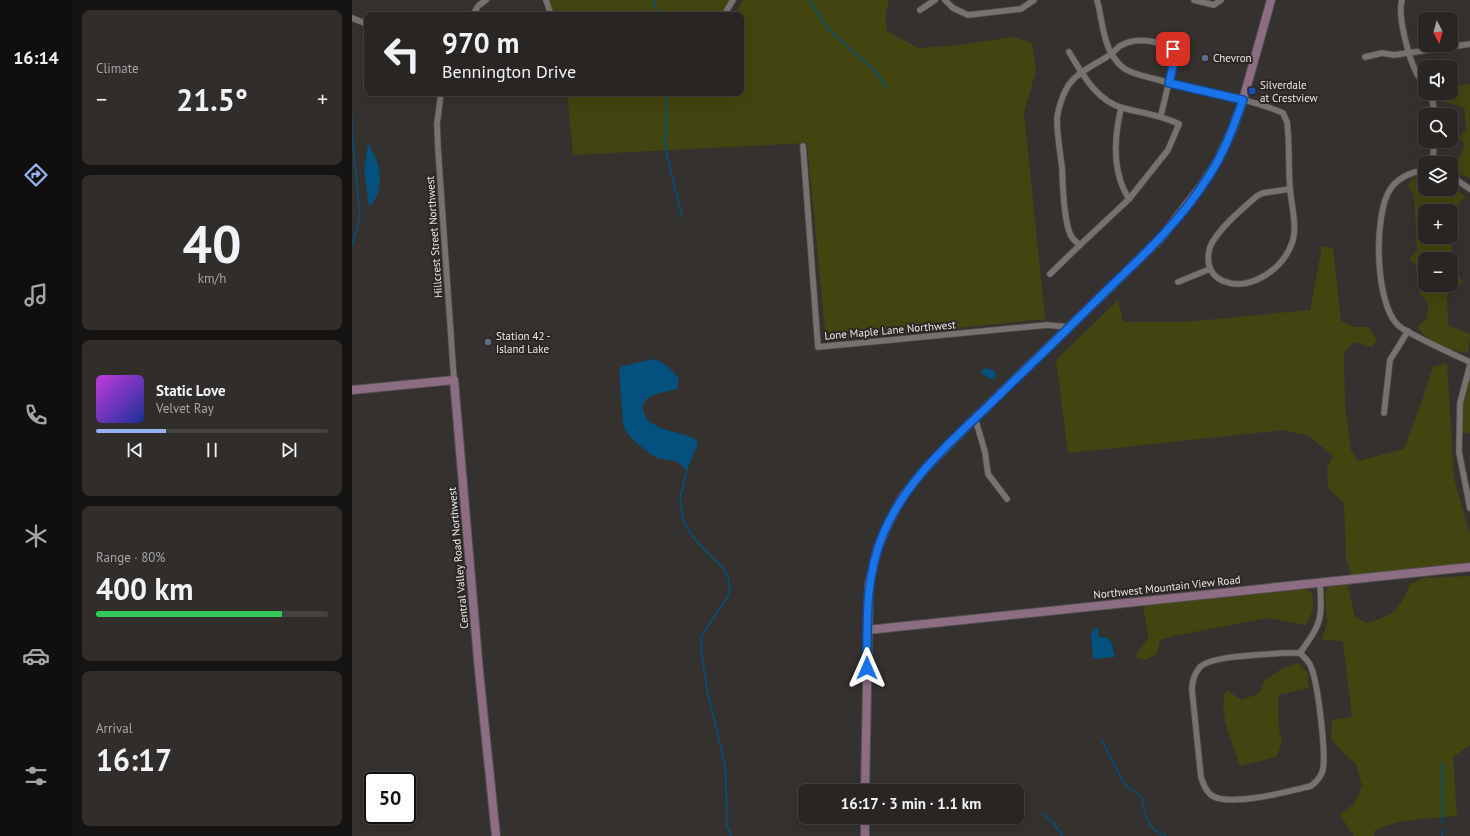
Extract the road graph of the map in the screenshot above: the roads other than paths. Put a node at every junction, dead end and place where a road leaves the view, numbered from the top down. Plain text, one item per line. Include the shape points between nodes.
1 (486, 0) edge
2 (546, 0) edge
3 (733, 0) edge
4 (935, 0) edge
5 (945, 0) edge
6 (1034, 0) edge
7 (1097, 0) edge
8 (1194, 0) edge
9 (1221, 0) edge
10 (1271, 0) edge
11 (1402, 0) edge
12 (920, 10) dead end
13 (475, 12) edge
14 (550, 12) edge
15 (726, 12) edge
16 (352, 18) edge
17 (364, 23) edge
18 (1470, 44) edge
19 (1069, 52) dead end
20 (1410, 52) junction
21 (1111, 54) junction
22 (1365, 57) dead end
23 (1082, 73) junction
24 (1418, 76) edge
25 (1169, 83) junction
26 (441, 96) edge
27 (1243, 100) junction
28 (1121, 108) junction
29 (1161, 115) junction
30 (803, 146) dead end
31 (1418, 172) edge
32 (1458, 181) edge
33 (1290, 189) junction
34 (1470, 189) edge
35 (1129, 200) junction
36 (1080, 245) junction
37 (1210, 269) junction
38 (1050, 274) dead end
39 (1178, 282) dead end
40 (1069, 327) junction
41 (1408, 331) junction
42 (1470, 362) edge
43 (1470, 365) edge
44 (454, 380) junction
45 (352, 390) edge
46 (1384, 413) dead end
47 (975, 418) junction
48 (1007, 499) dead end
49 (1470, 508) edge
50 (1470, 567) edge
51 (1320, 582) junction
52 (867, 630) junction
53 (1300, 653) junction
54 (865, 784) edge
55 (865, 824) edge
56 (496, 836) edge
57 (865, 836) edge

1 - 13 street
2 - 14 street
3 - 15 street
4 - 12 street
5 - 6 street via 953,8 968,15 1021,9
7 - 21 street via 1105,41
8 - 9 street via 1214,5
10 - 27 main road
11 - 20 street via 1401,17
16 - 17 street
18 - 20 street
19 - 23 street
20 - 22 street via 1394,55 1382,53
20 - 24 street
21 - 23 street
21 - 25 street via 1133,73
21 - 25 street via 1120,46 1138,40 1166,45 1173,49 1175,57
23 - 28 street via 1100,96
23 - 36 street via 1071,81 1057,118 1069,231
25 - 27 street
25 - 29 street
26 - 44 street, Hillcrest Street Northwest via 437,124 438,148
27 - 33 street via 1283,113 1289,134
27 - 40 main road via 1210,174 1174,224
28 - 29 street
28 - 35 street via 1116,128 1117,164 1121,187
29 - 35 street via 1179,124 1168,150
30 - 40 street, Lone Maple Lane Northwest via 818,347 1047,325
31 - 41 street via 1404,177 1391,188 1384,205 1379,236 1380,270 1388,306 1397,325
32 - 34 street
33 - 37 street via 1257,196 1227,225 1210,247
33 - 37 street via 1294,238 1290,248 1272,271 1239,284 1218,279
35 - 36 street
36 - 38 street
37 - 39 street
40 - 47 main road
41 - 42 street
41 - 46 street via 1390,360
43 - 49 street via 1460,403 1459,452
44 - 45 main road
44 - 56 main road, Central Valley Road Northwest
47 - 48 street via 985,452 988,474
47 - 52 main road via 915,480 891,518 878,547 871,573
50 - 51 main road, Northwest Mountain View Road
51 - 52 main road, Northwest Mountain View Road
51 - 53 street via 1320,622
52 - 54 main road
53 - 53 street via 1308,660 1315,680 1324,756 1323,771 1311,786 1298,789 1230,801 1211,795 1205,790 1201,777 1192,690 1194,676 1201,666 1212,661 1282,652
55 - 57 main road

